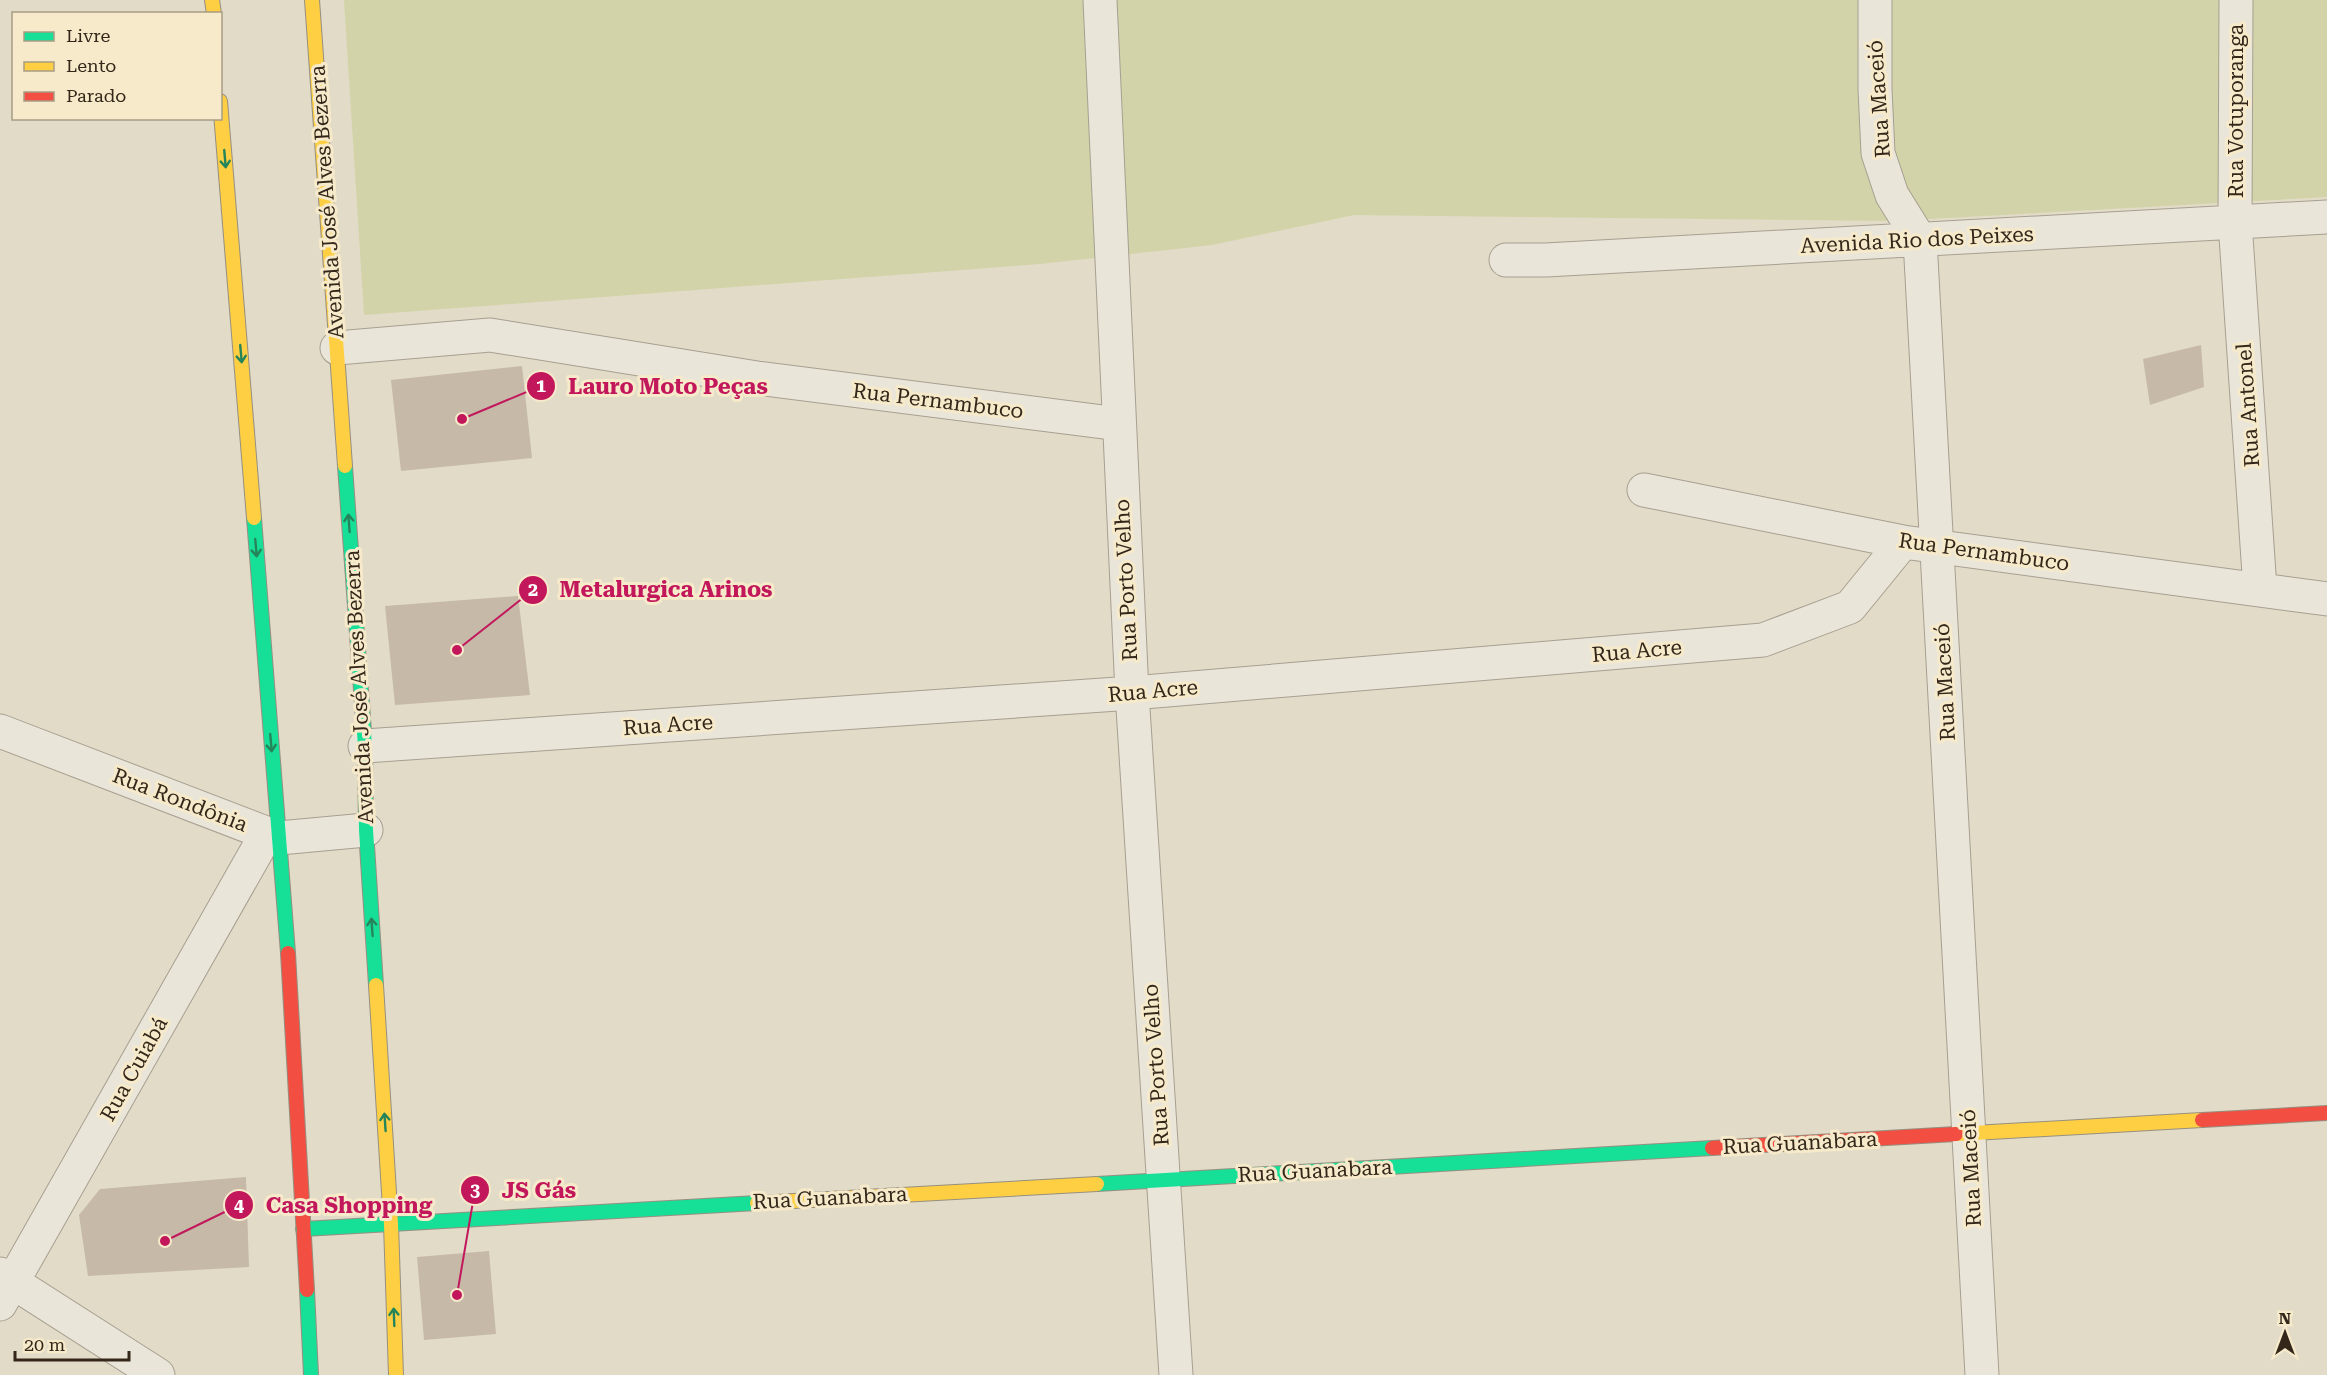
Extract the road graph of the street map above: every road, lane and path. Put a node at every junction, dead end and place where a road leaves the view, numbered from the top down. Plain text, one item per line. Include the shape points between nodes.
1 (312, 0) edge
2 (1100, 0) edge
3 (1875, 0) edge
4 (2236, 0) edge
5 (221, 120) edge
6 (2327, 217) edge
7 (2235, 222) junction
8 (1920, 240) junction
9 (1506, 260) dead end
10 (337, 348) junction
11 (1119, 424) junction
12 (1644, 490) dead end
13 (1904, 542) junction
14 (1937, 547) junction
15 (2260, 589) junction
16 (2327, 599) edge
17 (1131, 693) junction
18 (0, 731) edge
19 (365, 746) junction
20 (366, 830) junction
21 (273, 836) junction
22 (2327, 1113) edge
23 (1969, 1133) junction
24 (1163, 1179) junction
25 (391, 1224) junction
26 (303, 1229) junction
27 (5, 1287) edge
28 (158, 1375) edge
29 (311, 1375) edge
30 (396, 1375) edge
31 (1176, 1375) edge
32 (1982, 1375) edge

1 - 10 street, Avenida José Alves Bezerra
2 - 11 street, Rua Porto Velho
3 - 8 street, Rua Maceió via 1878,153 1892,195
4 - 7 street, Rua Votuporanga
5 -> 21 street
6 - 7 street, Avenida Rio dos Peixes
7 - 8 street, Avenida Rio dos Peixes
7 - 15 street, Rua Antonel
8 - 9 street, Avenida Rio dos Peixes
8 - 14 street, Rua Maceió
10 - 11 street, Rua Pernambuco via 490,335 757,378
19 -> 10 street, Avenida José Alves Bezerra
11 - 17 street, Rua Porto Velho
12 - 13 street, Rua Pernambuco
13 - 14 street, Rua Pernambuco
13 - 17 street, Rua Acre via 1850,607 1763,640
14 - 15 street, Rua Pernambuco
14 - 23 street, Rua Maceió
15 - 16 street, Rua Pernambuco
17 - 19 street, Rua Acre
17 - 24 street, Rua Porto Velho
18 - 21 street, Rua Rondônia
19 - 20 street, Avenida José Alves Bezerra
20 - 21 street, Rua Rondônia
25 -> 20 street, Avenida José Alves Bezerra
21 - 26 street via 291,985
21 - 27 street, Rua Cuiabá
22 - 23 street, Rua Guanabara
23 - 24 street, Rua Guanabara
23 - 32 street, Rua Maceió
24 - 25 street, Rua Guanabara
24 - 31 street, Rua Porto Velho
25 - 26 street, Rua Guanabara
30 -> 25 street, Avenida José Alves Bezerra
26 - 29 street
27 - 28 street

